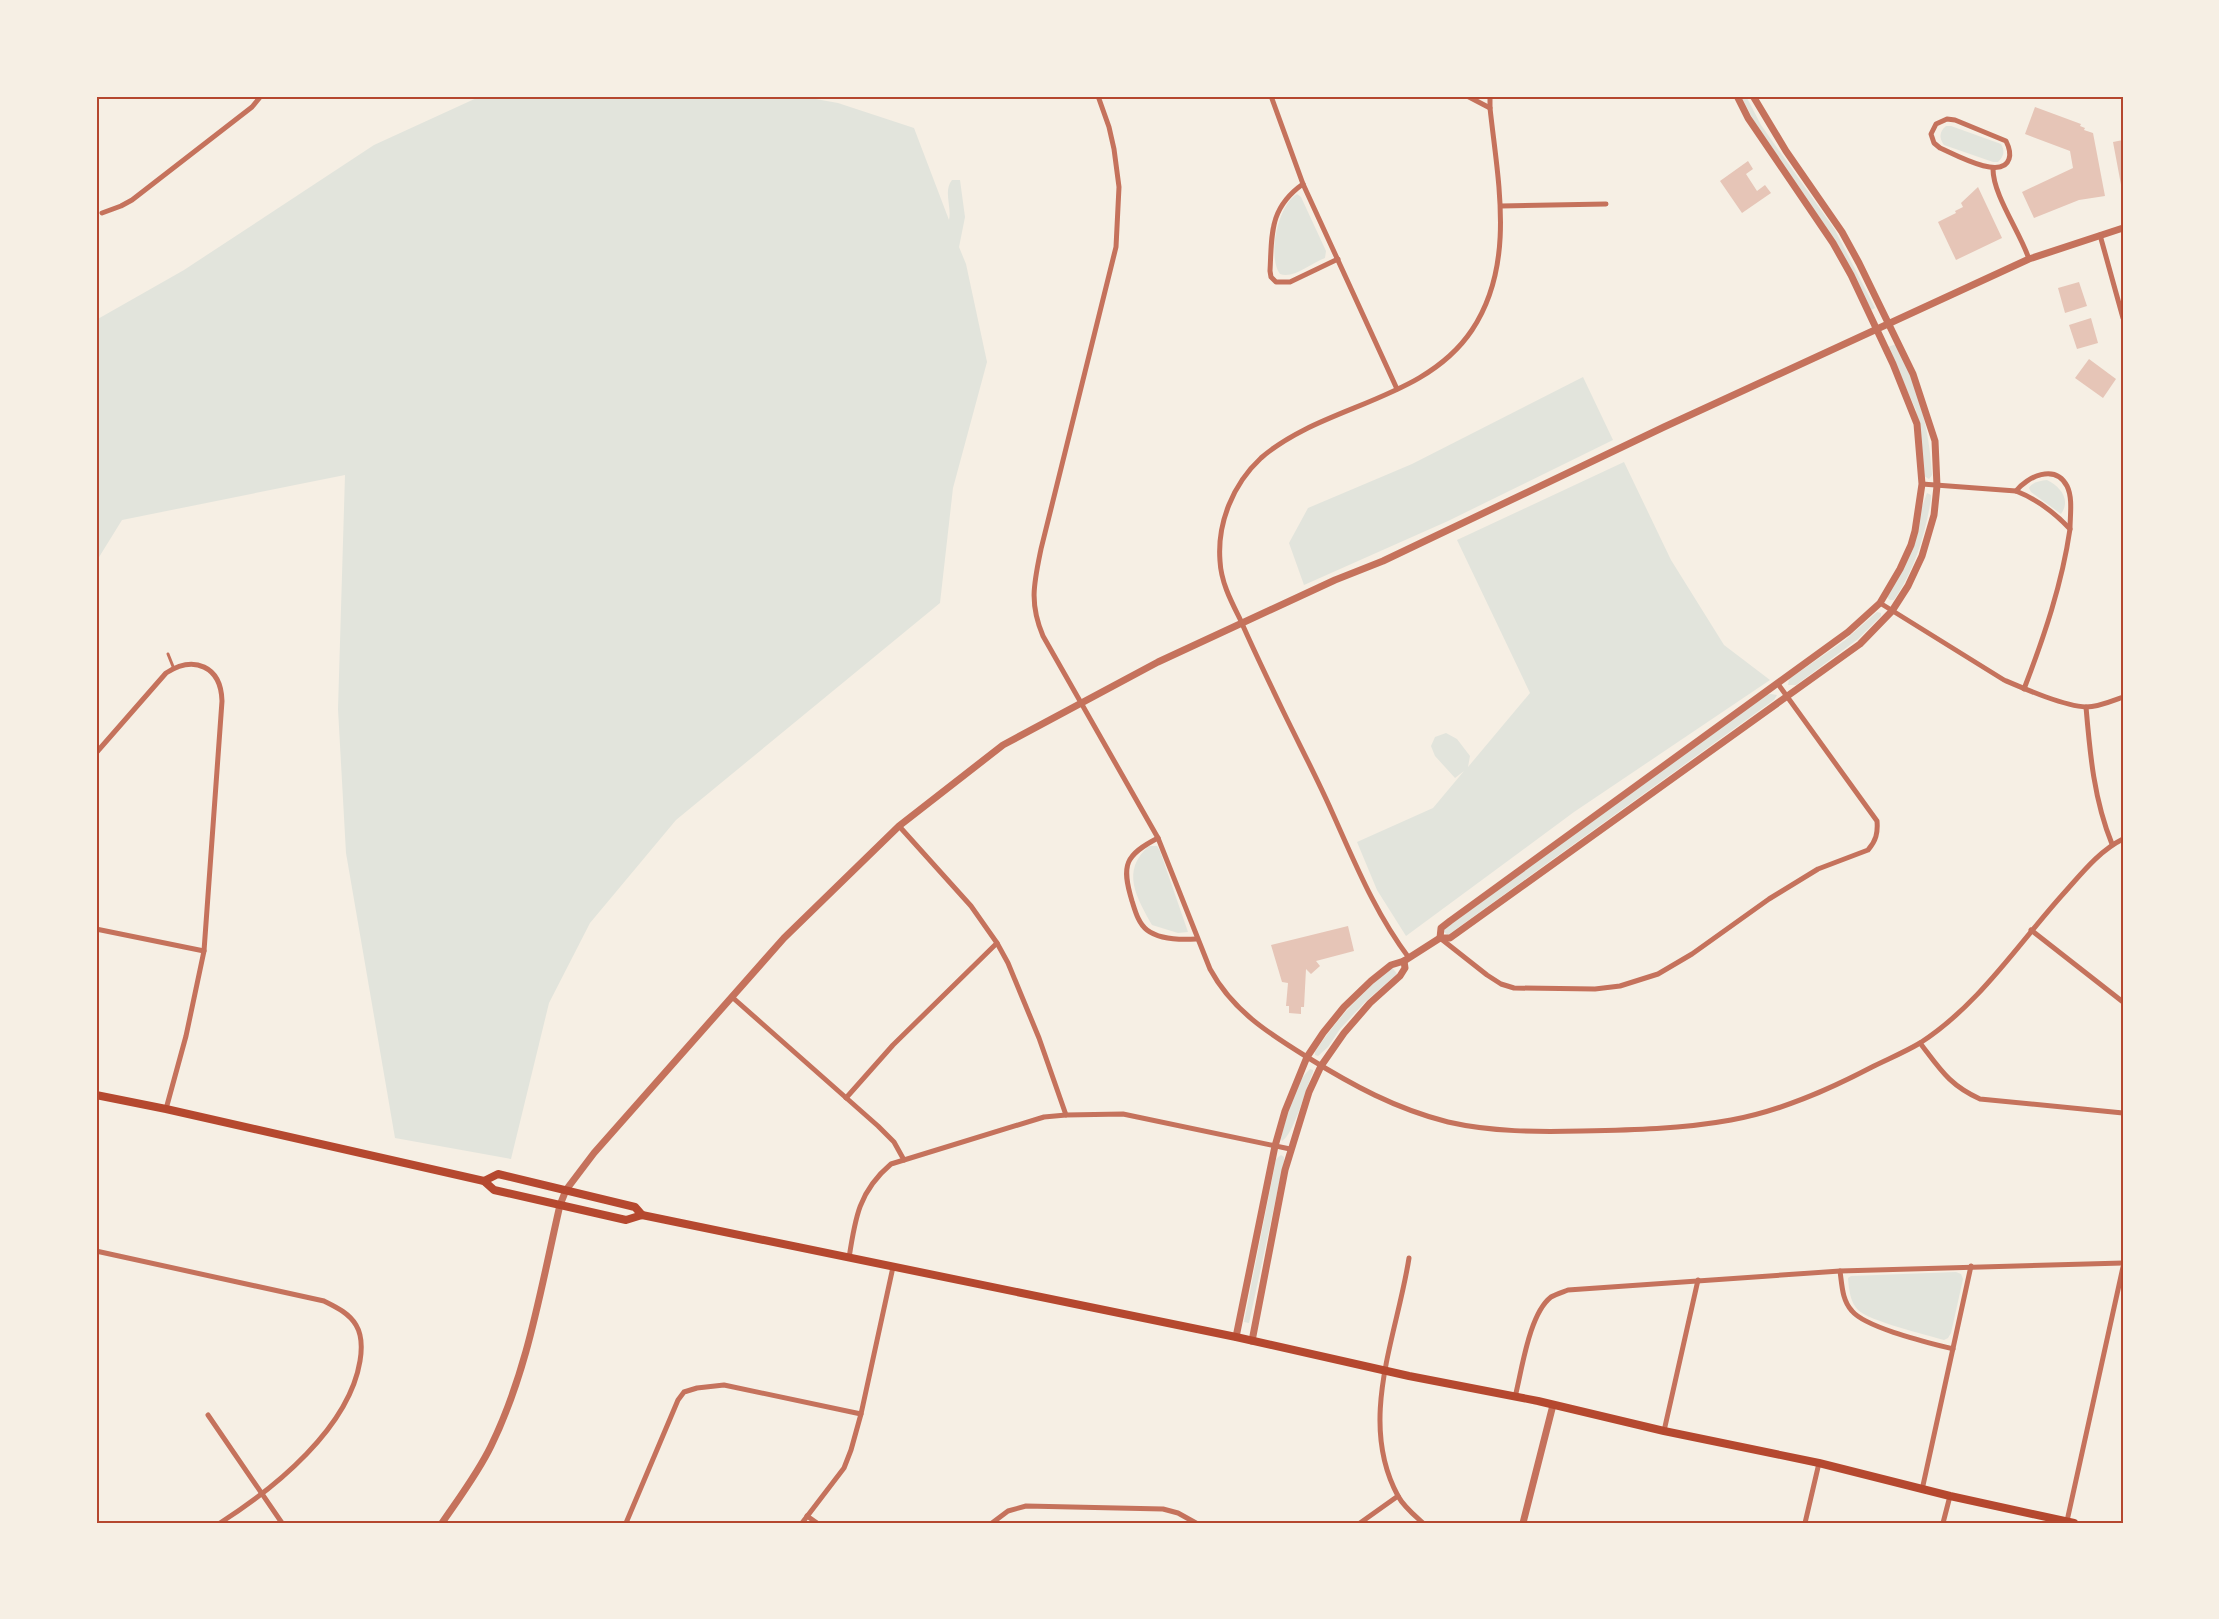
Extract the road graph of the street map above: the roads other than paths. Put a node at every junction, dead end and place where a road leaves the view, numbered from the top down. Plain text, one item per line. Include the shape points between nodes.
1 (261, 96) edge
2 (1098, 96) edge
3 (1270, 96) edge
4 (1467, 96) edge
5 (1490, 96) edge
6 (1737, 96) edge
7 (1753, 96) edge
8 (1490, 108) junction
9 (1993, 169) junction
10 (1303, 184) junction
11 (1606, 204) dead end
12 (1501, 206) junction
13 (102, 213) dead end
14 (2123, 228) edge
15 (2100, 236) junction
16 (1338, 259) junction
17 (2030, 259) junction
18 (2123, 318) edge
19 (1890, 324) junction
20 (1877, 330) junction
21 (1396, 389) junction
22 (1922, 484) junction
23 (1937, 486) junction
24 (2016, 491) junction
25 (2070, 529) junction
26 (1880, 603) junction
27 (1892, 611) junction
28 (1242, 624) junction
29 (168, 654) dead end
30 (174, 669) junction
31 (1778, 684) junction
32 (2024, 689) junction
33 (1786, 696) junction
34 (2123, 697) edge
35 (1080, 703) junction
36 (2086, 707) junction
37 (96, 753) edge
38 (899, 826) junction
39 (1158, 838) junction
40 (2123, 839) edge
41 (2112, 844) junction
42 (96, 928) edge
43 (2031, 930) junction
44 (1440, 938) junction
45 (1196, 939) junction
46 (997, 943) junction
47 (204, 951) junction
48 (1407, 959) junction
49 (732, 997) junction
50 (2123, 1002) edge
51 (1920, 1043) junction
52 (1307, 1057) junction
53 (1321, 1066) junction
54 (96, 1095) edge
55 (846, 1098) junction
56 (166, 1109) junction
57 (2123, 1113) edge
58 (1066, 1115) junction
59 (1275, 1146) junction
60 (1290, 1149) junction
61 (904, 1160) junction
62 (484, 1181) junction
63 (566, 1190) junction
64 (560, 1205) junction
65 (642, 1215) junction
66 (96, 1251) edge
67 (849, 1258) junction
68 (1409, 1258) dead end
69 (2123, 1263) edge
70 (1971, 1266) junction
71 (893, 1267) junction
72 (2123, 1267) edge
73 (1840, 1271) junction
74 (1698, 1280) junction
75 (1236, 1337) junction
76 (1252, 1341) junction
77 (1953, 1349) junction
78 (1385, 1371) junction
79 (1515, 1397) junction
80 (1553, 1405) junction
81 (861, 1414) junction
82 (208, 1415) dead end
83 (1664, 1431) junction
84 (1819, 1463) junction
85 (1922, 1490) junction
86 (260, 1494) junction
87 (1398, 1496) junction
88 (1950, 1496) junction
89 (807, 1516) junction
90 (2071, 1522) edge
91 (220, 1523) edge
92 (282, 1523) edge
93 (442, 1523) edge
94 (626, 1523) edge
95 (802, 1523) edge
96 (816, 1523) edge
97 (992, 1523) edge
98 (1196, 1523) edge
99 (1360, 1523) edge
100 (1423, 1523) edge
101 (1524, 1523) edge
102 (1805, 1523) edge
103 (1943, 1523) edge

1 - 13 street via 132,200
2 - 35 street via 1109,127 1119,187 1116,247 1034,584 1033,603 1036,620
3 - 10 street
4 - 8 street
5 - 8 street
6 - 20 street via 1833,243
7 - 19 street via 1842,232
8 - 12 street
9 - 9 street via 2007,163 2010,152 2006,141 1955,120 1936,124 1930,134 1940,148
9 - 17 street via 1993,182
10 - 16 street
10 - 16 street via 1284,200 1275,219 1271,277 1276,282 1290,282
11 - 12 street
12 - 21 street via 1496,277 1482,313 1446,361
14 - 15 street
15 - 17 street
15 - 18 street
16 - 21 street
17 - 19 street
19 - 20 street
19 - 23 street via 1919,389 1935,441
20 - 22 street via 1917,424
20 - 28 street
21 - 28 street via 1292,438 1261,459 1240,484 1221,526 1219,546 1224,582
22 - 23 street
22 - 26 street via 1911,544
23 - 24 street
23 - 27 street via 1934,515 1922,556
24 - 25 street via 2057,516
24 - 25 street via 2030,477 2056,476 2067,486 2070,496
25 - 32 street via 2059,588
26 - 27 street
26 - 31 street
27 - 32 street
27 - 33 street via 1860,644
28 - 35 street
28 - 48 street via 1368,894
29 - 30 lane
30 - 37 street via 155,684
30 - 47 street via 195,664 215,675 222,687
31 - 33 street
31 - 44 street via 1450,921 1442,928
32 - 36 street
33 - 44 street via 1464,929 1450,938
33 - 44 street via 1877,821 1874,843 1868,850 1818,869 1658,974 1620,986 1514,988 1487,975
34 - 36 street
35 - 38 street via 1003,745
35 - 39 street
36 - 41 street via 2092,771
38 - 46 street via 971,906
38 - 49 street via 784,938
39 - 45 street
39 - 45 street via 1142,846 1127,863 1125,874 1136,915 1152,933
40 - 41 street
41 - 43 street
42 - 47 street
43 - 50 street
43 - 51 street via 1972,1002
44 - 48 street
45 - 52 street via 1217,982 1239,1010
46 - 55 street via 893,1045
46 - 58 street via 1039,1038
47 - 56 street
48 - 52 street via 1391,964 1344,1007
48 - 53 street via 1400,976 1355,1019
49 - 55 street
49 - 63 street via 616,1126
51 - 53 street via 1844,1082 1790,1104 1734,1119 1677,1128 1524,1132 1449,1122 1372,1095
51 - 57 street via 1954,1084 1980,1099
52 - 53 street
52 - 59 street
53 - 60 street
54 - 56 main road
55 - 61 street via 894,1142
56 - 62 main road
58 - 59 street via 1123,1114
58 - 61 street via 1044,1117
59 - 60 street
59 - 75 street
60 - 76 street
61 - 67 street via 891,1164 864,1194
62 - 63 main road via 498,1174
62 - 64 main road via 494,1190
63 - 64 street
63 - 65 main road via 635,1207
64 - 65 main road via 626,1220
64 - 93 street via 520,1374 490,1448
65 - 67 main road
66 - 86 street via 324,1301 350,1317 357,1327 362,1342 361,1358 351,1392 316,1444
67 - 71 main road
68 - 78 street
69 - 70 street
70 - 73 street
70 - 77 street
71 - 75 main road
71 - 81 street
72 - 90 street
73 - 74 street
73 - 77 street via 1843,1295 1857,1317
74 - 79 street via 1591,1287 1552,1296 1534,1318
74 - 83 street
75 - 76 main road
76 - 78 main road
77 - 85 street
78 - 79 main road
78 - 87 street via 1379,1432
79 - 80 main road
80 - 83 main road
80 - 101 street
81 - 89 street via 844,1468
81 - 94 street via 739,1386 707,1386 684,1392
82 - 86 street
83 - 84 main road
84 - 85 main road
84 - 102 street
85 - 88 main road
86 - 91 street
86 - 92 street
87 - 99 street
87 - 100 street
88 - 90 main road
88 - 103 street
89 - 95 street
89 - 96 street
97 - 98 street via 1008,1511 1026,1506 1163,1509

